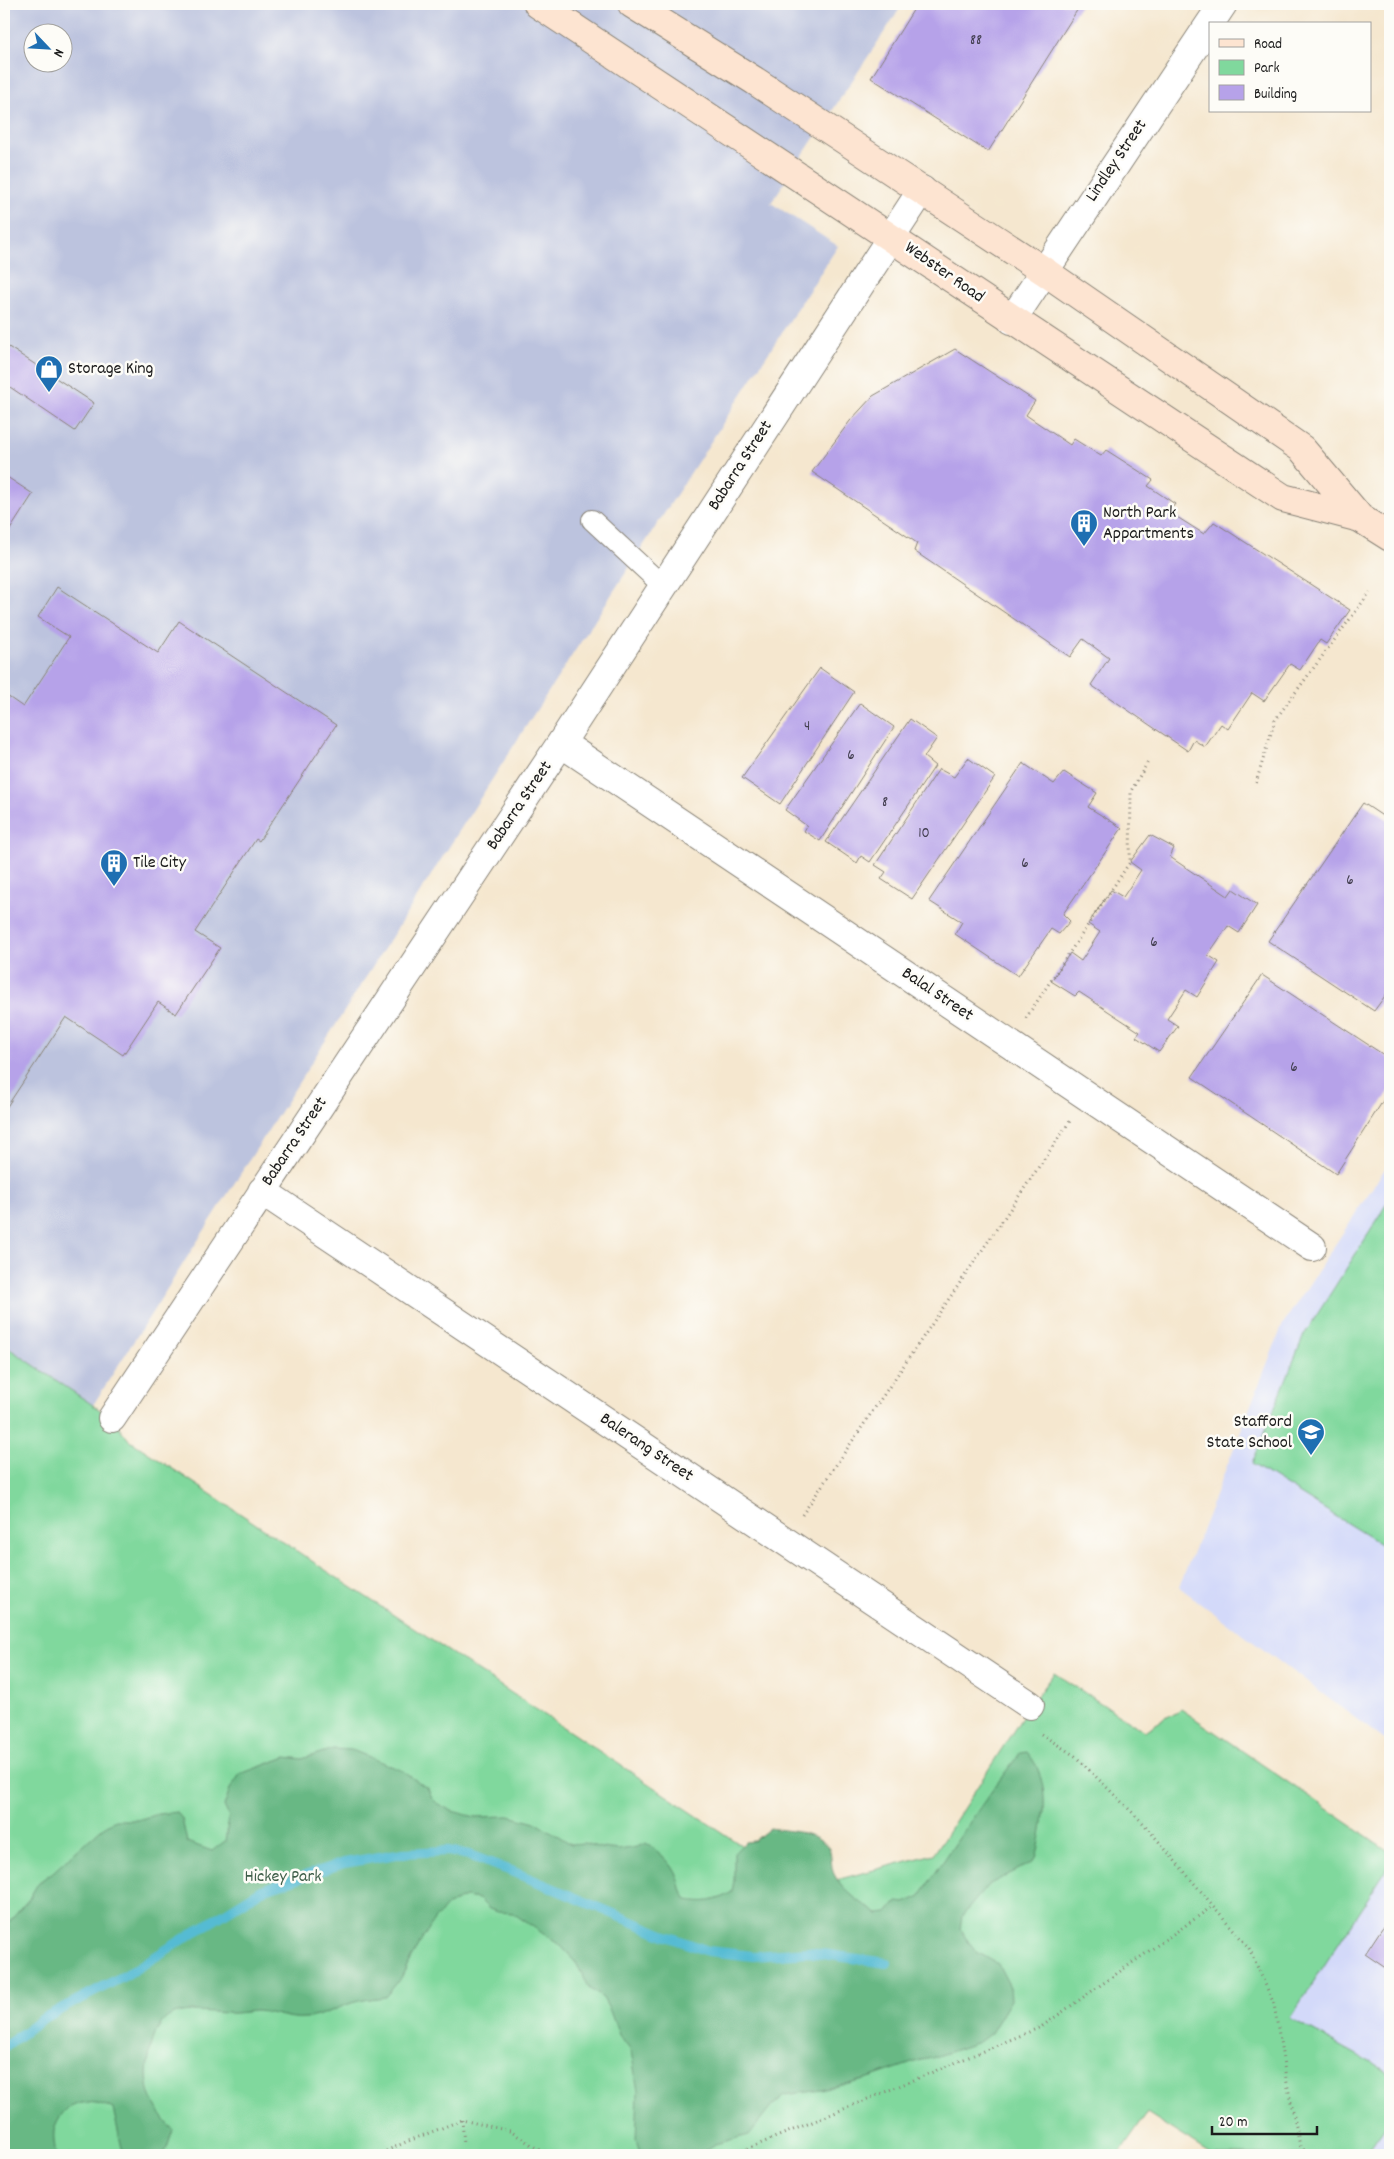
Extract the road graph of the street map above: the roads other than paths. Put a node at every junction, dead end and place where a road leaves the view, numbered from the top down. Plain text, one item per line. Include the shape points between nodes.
1 (538, 4) edge
2 (632, 4) edge
3 (1223, 4) edge
4 (1211, 22) edge
5 (1209, 25) edge
6 (922, 190) junction
7 (891, 237) junction
8 (1044, 271) junction
9 (1012, 320) junction
10 (1360, 518) junction
11 (592, 520) dead end
12 (1390, 537) edge
13 (663, 586) junction
14 (562, 744) junction
15 (262, 1191) junction
16 (1312, 1247) dead end
17 (112, 1418) dead end
18 (1030, 1705) road end

1 - 7 main road, Webster Road
2 - 6 main road, Webster Road
3 - 4 street, Lindley Street
5 - 8 street, Lindley Street
6 - 7 street, Babarra Street
6 - 8 main road, Webster Road
7 - 9 main road, Webster Road
7 - 13 street, Babarra Street
8 - 9 street, Lindley Street
8 - 10 main road, Webster Road via 1302,449
9 - 10 main road, Webster Road via 1283,498
10 - 12 main road, Webster Road
11 - 13 lane
13 - 14 street, Babarra Street
14 - 15 street, Babarra Street
14 - 16 street, Balal Street
15 - 17 street, Babarra Street
15 - 18 street, Balerang Street

